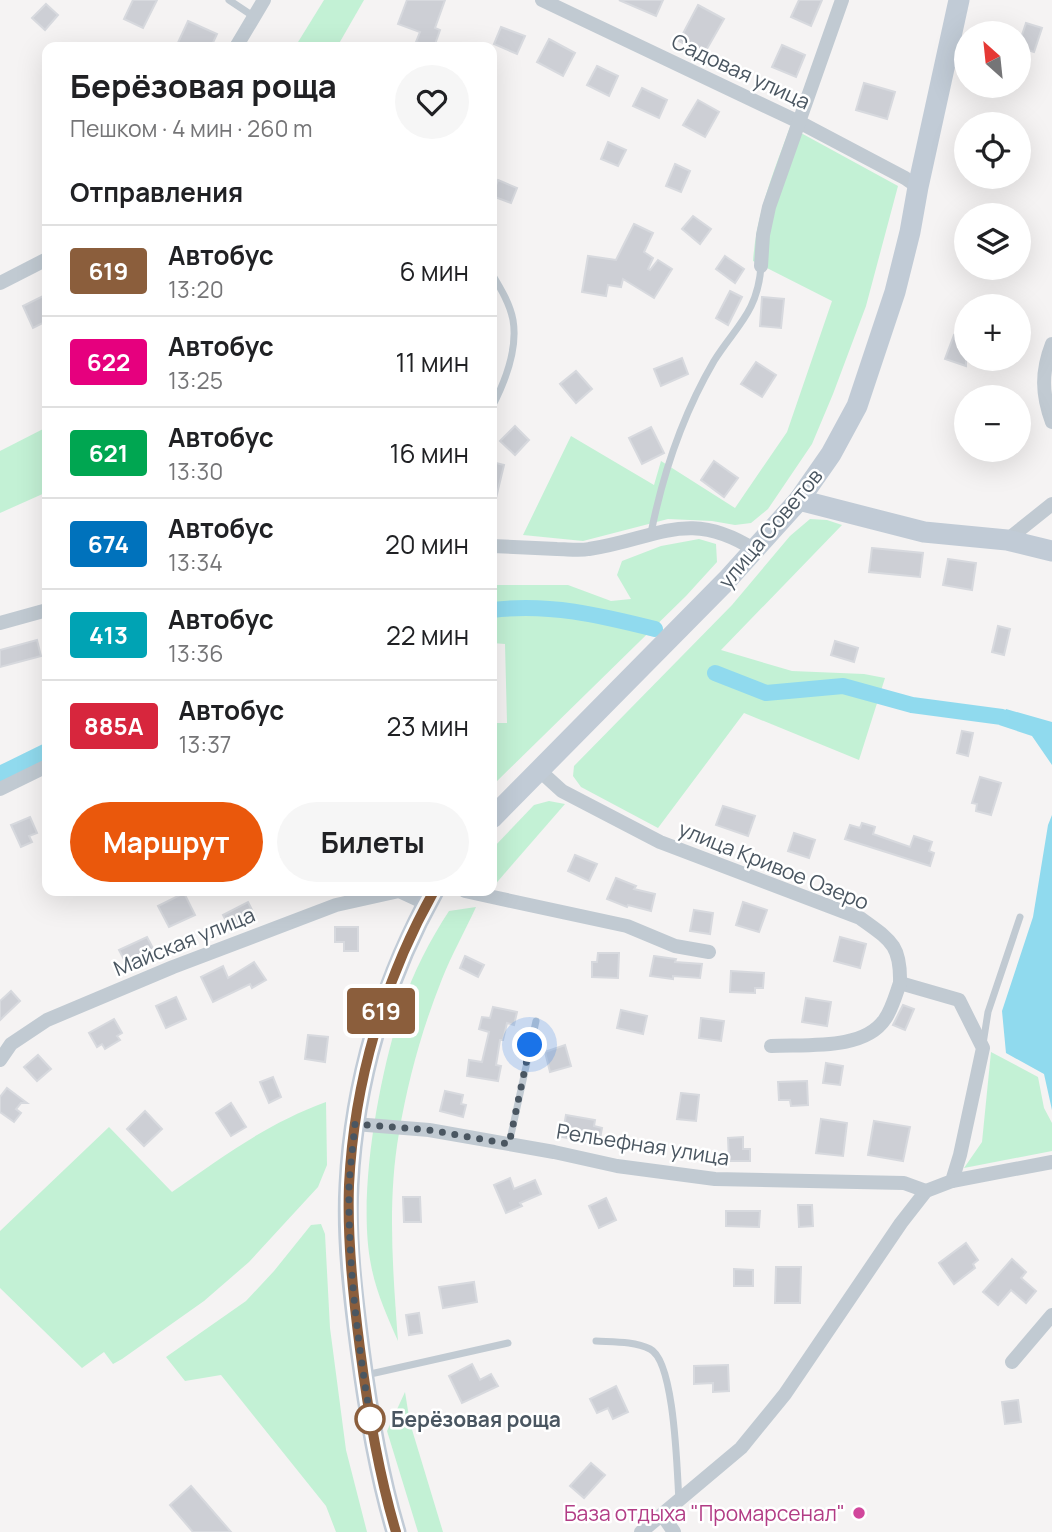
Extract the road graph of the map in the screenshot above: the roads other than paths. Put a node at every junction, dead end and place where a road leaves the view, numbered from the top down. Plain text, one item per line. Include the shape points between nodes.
1 (229, 0) edge
2 (264, 0) edge
3 (542, 0) edge
4 (842, 0) edge
5 (959, 0) edge
6 (253, 16) junction
7 (239, 42) edge
8 (799, 121) junction
9 (918, 187) junction
10 (42, 262) edge
11 (761, 266) joint
12 (0, 283) edge
13 (497, 283) edge
14 (1052, 344) edge
15 (497, 397) edge
16 (1052, 422) edge
17 (800, 500) junction
18 (1052, 504) edge
19 (651, 533) junction
20 (1007, 540) junction
21 (497, 546) edge
22 (755, 550) junction
23 (1052, 551) edge
24 (42, 611) edge
25 (0, 623) edge
26 (42, 768) edge
27 (540, 771) junction
28 (0, 789) edge
29 (497, 813) edge
30 (376, 896) edge
31 (488, 896) edge
32 (430, 897) edge
33 (1020, 917) dead end
34 (709, 952) dead end
35 (900, 983) junction
36 (536, 1021) dead end
37 (771, 1046) dead end
38 (983, 1048) junction
39 (0, 1060) edge
40 (355, 1124) junction
41 (509, 1144) junction
42 (1052, 1162) edge
43 (952, 1181) junction
44 (926, 1191) junction
45 (1052, 1315) edge
46 (596, 1341) dead end
47 (508, 1343) dead end
48 (1012, 1362) dead end
49 (363, 1376) junction
50 (679, 1501) junction
51 (663, 1516) junction
52 (396, 1532) edge
53 (641, 1532) edge
54 (674, 1532) edge

1 - 6 lane
2 - 6 street
3 - 8 street, Садовая улица
4 - 8 street
5 - 9 main road, улица Советов
6 - 7 street
8 - 9 street, Садовая улица
8 - 11 street via 769,207
9 - 17 main road, улица Советов via 895,292 857,406
10 - 12 street
11 - 19 lane via 754,305 715,360 688,413 668,463
13 - 15 lane via 513,321 513,348
14 - 16 street via 1042,375
17 - 20 main road via 924,532
17 - 22 main road, улица Советов
18 - 20 street
19 - 21 street via 586,550
19 - 22 street via 711,529
20 - 23 main road
22 - 27 main road, улица Советов
24 - 25 street
26 - 28 street
27 - 29 main road, улица Советов
27 - 35 street, улица Кривое Озеро via 562,792 660,842 860,918 895,948 901,961
30 - 39 street, Майская улица via 336,905 47,1020 11,1044
31 - 34 street via 627,926 675,946
32 - 40 main road via 390,983
33 - 38 lane via 988,1012
35 - 37 street via 886,1018 872,1033 848,1042
35 - 38 street via 959,1000
36 - 41 lane
38 - 43 street
40 - 41 street, Рельефная улица
40 - 49 main road via 349,1186 351,1254
41 - 44 street, Рельефная улица via 715,1180 904,1184
42 - 43 street
43 - 44 street
44 - 50 street via 785,1394 740,1448
45 - 48 street
46 - 50 lane via 652,1349 662,1362 673,1418
47 - 49 lane
49 - 52 main road
50 - 51 street
51 - 53 street
51 - 54 street

